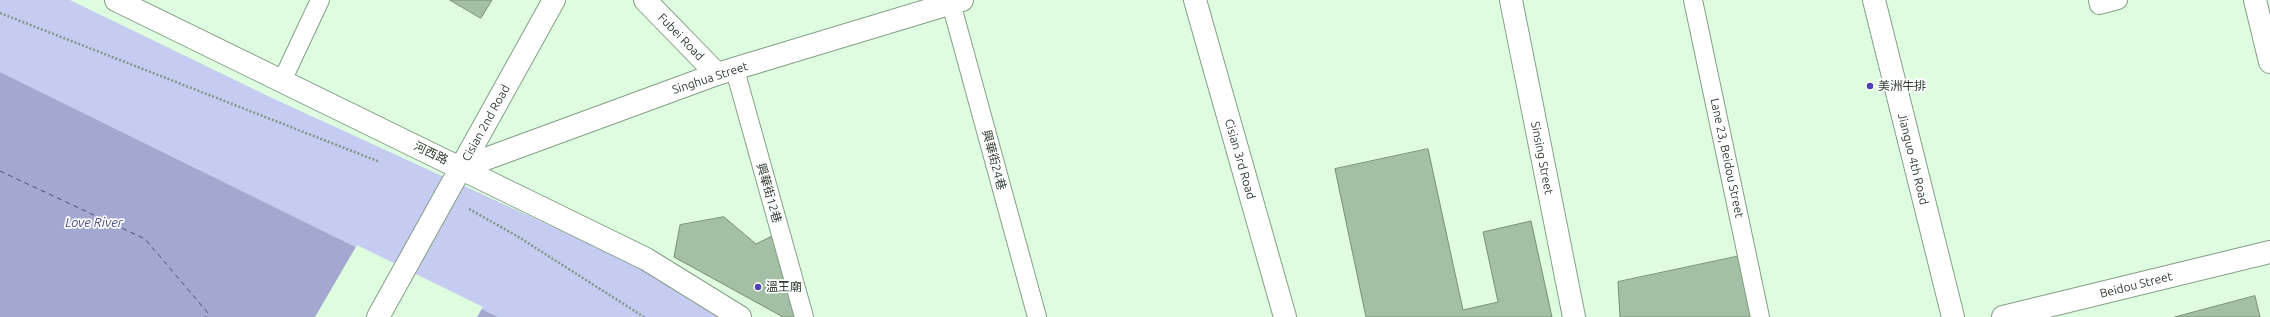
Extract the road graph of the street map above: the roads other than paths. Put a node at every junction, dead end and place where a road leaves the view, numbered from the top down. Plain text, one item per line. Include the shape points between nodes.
1 (116, 0) edge
2 (320, 0) edge
3 (554, 0) edge
4 (645, 0) edge
5 (1195, 0) edge
6 (1510, 0) edge
7 (1693, 0) edge
8 (1874, 0) edge
9 (2098, 0) edge
10 (2118, 0) edge
11 (2255, 0) edge
12 (953, 1) edge
13 (141, 5) edge
14 (2270, 62) edge
15 (726, 72) junction
16 (282, 81) junction
17 (461, 168) junction
18 (2270, 252) edge
19 (378, 317) edge
20 (740, 317) edge
21 (804, 317) edge
22 (1038, 317) edge
23 (1285, 317) edge
24 (1574, 317) edge
25 (1760, 317) edge
26 (1953, 317) edge
27 (2003, 317) edge

1 - 13 street, 河西路
2 - 16 lane
3 - 17 street, Cisian 2nd Road
4 - 15 street, Fubei Road
5 - 23 street, Cisian 3rd Road
6 - 24 street, Sinsing Street
7 - 25 lane, Lane 23, Beidou Street
8 - 26 street, Jianguo 4th Road
9 - 10 lane via 2099,5
11 - 14 street
12 - 15 street, Singhua Street
12 - 22 lane, 興華街24巷
13 - 16 street, 河西路
15 - 17 street, Singhua Street
15 - 21 lane, 興華街12巷
16 - 17 street, 河西路
17 - 19 street, Cisian 2nd Road
17 - 20 street, 河西路 via 646,259
18 - 27 street, Beidou Street

